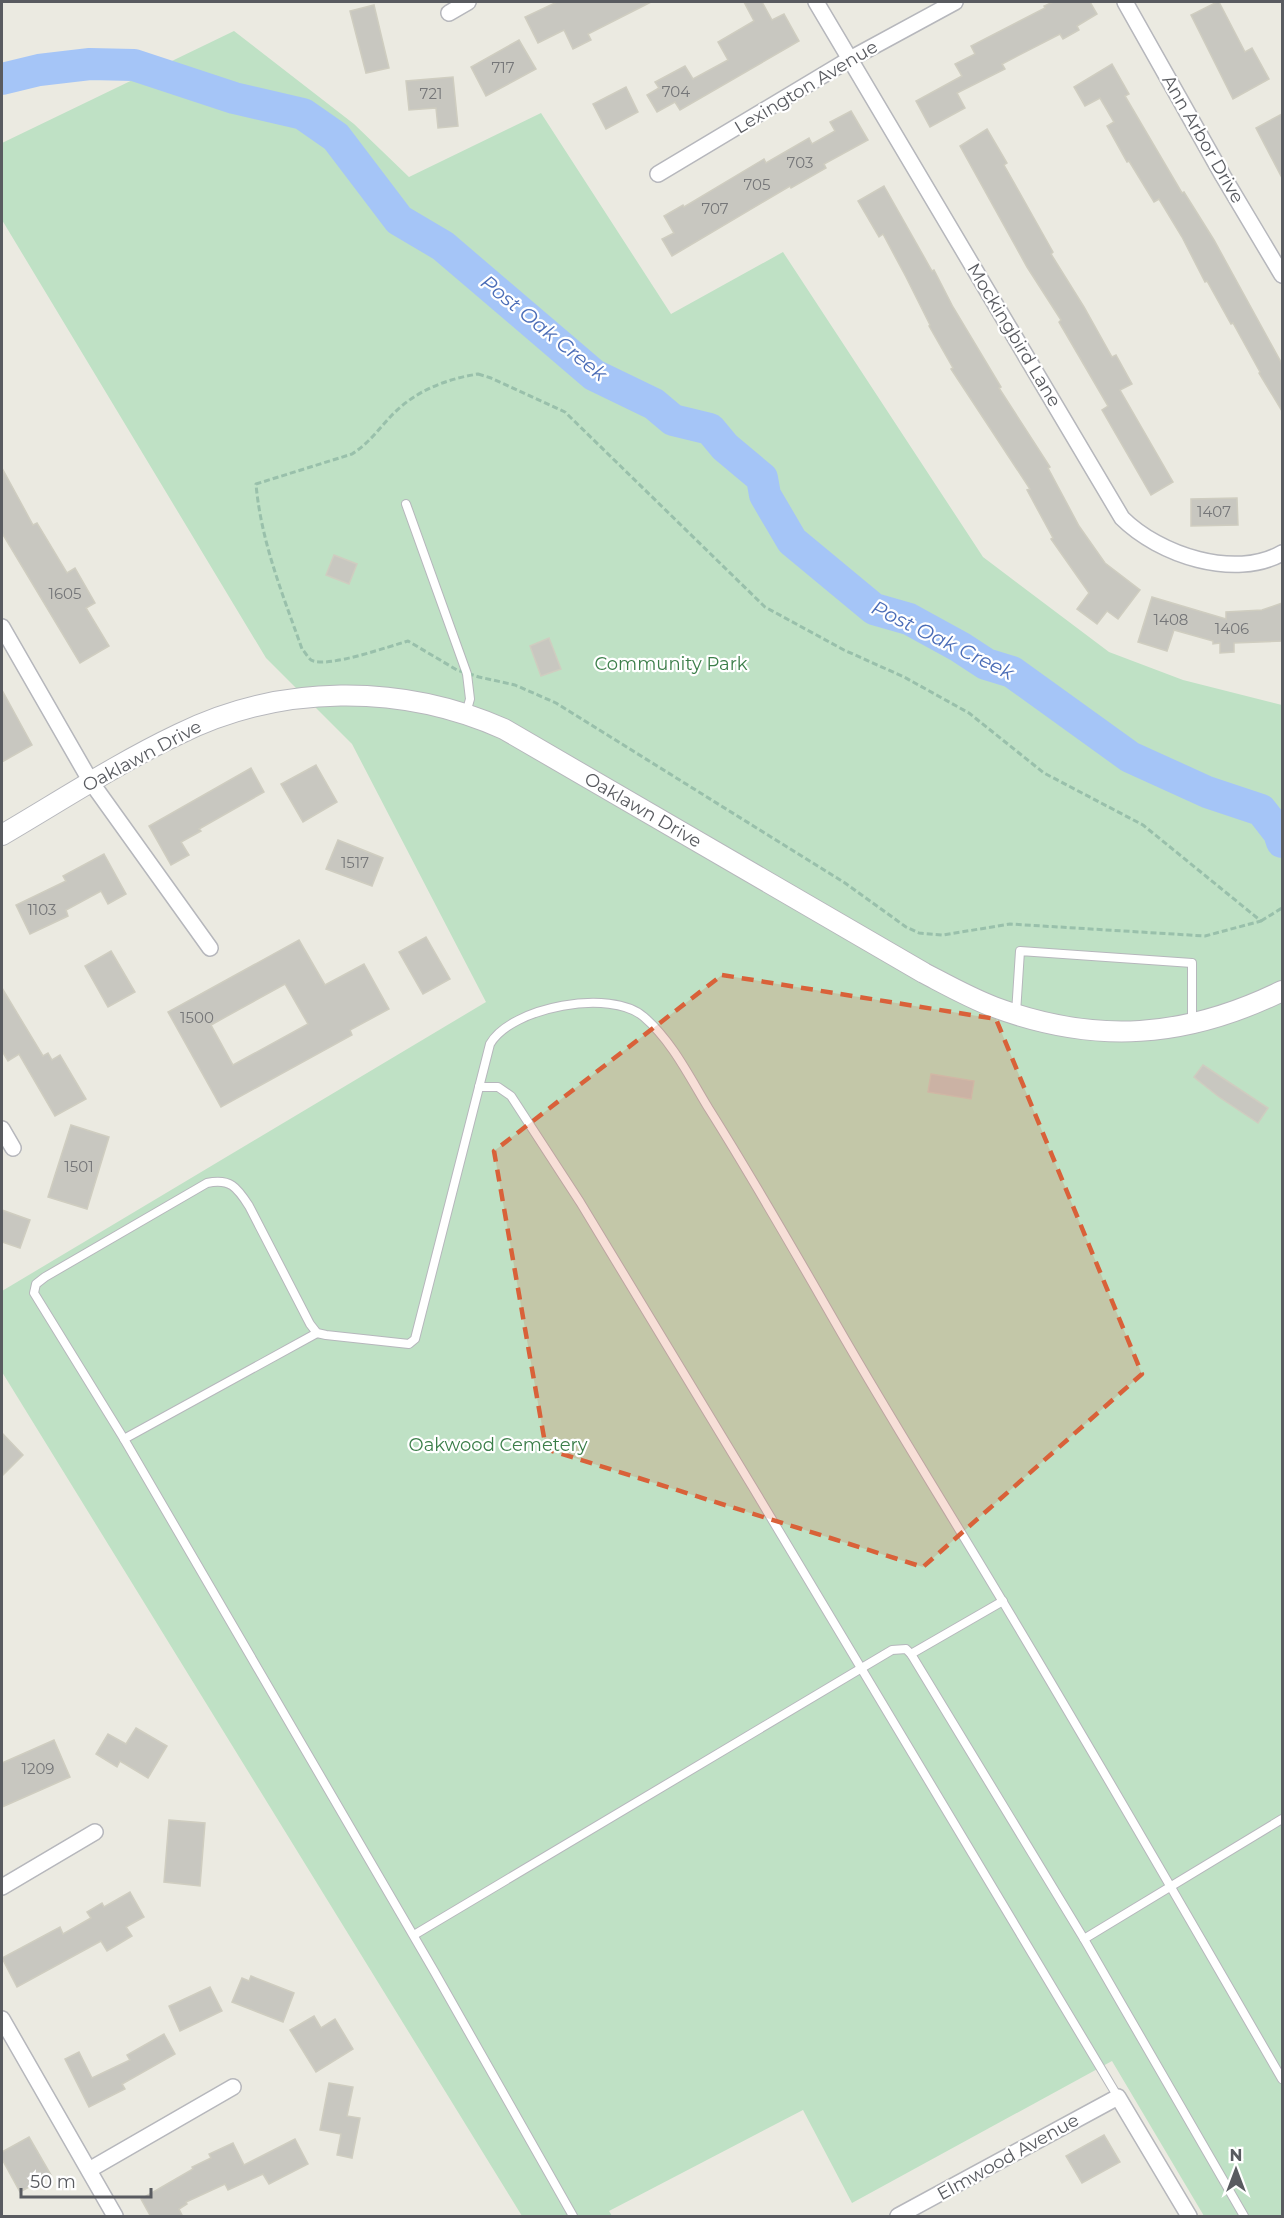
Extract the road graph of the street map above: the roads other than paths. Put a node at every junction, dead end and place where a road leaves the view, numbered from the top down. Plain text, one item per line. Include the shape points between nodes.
1 (468, 2) edge
2 (816, 2) edge
3 (955, 2) edge
4 (1125, 2) edge
5 (449, 12) dead end
6 (850, 59) junction
7 (658, 174) dead end
8 (1282, 275) edge
9 (406, 504) dead end
10 (1282, 552) edge
11 (2, 627) edge
12 (466, 714) junction
13 (92, 782) junction
14 (2, 835) edge
15 (210, 948) dead end
16 (1282, 991) edge
17 (1016, 1015) junction
18 (1192, 1025) junction
19 (479, 1087) junction
20 (2, 1130) edge
21 (13, 1148) dead end
22 (317, 1333) junction
23 (124, 1439) junction
24 (1003, 1601) junction
25 (911, 1654) junction
26 (860, 1669) junction
27 (1282, 1819) edge
28 (95, 1832) dead end
29 (1171, 1885) junction
30 (2, 1887) edge
31 (414, 1935) junction
32 (1084, 1939) junction
33 (2, 2019) edge
34 (1282, 2079) edge
35 (233, 2086) dead end
36 (1118, 2097) junction
37 (89, 2170) junction
38 (112, 2215) edge
39 (573, 2217) edge
40 (898, 2217) edge
41 (1189, 2217) edge
42 (1244, 2217) edge

1 - 5 street
2 - 6 street, Mockingbird Lane
3 - 6 street, Lexington Avenue
4 - 8 street, Ann Arbor Drive
6 - 7 street, Lexington Avenue
6 - 10 street, Mockingbird Lane via 1122,518 1164,548 1190,557 1249,563 1269,560
9 - 12 lane via 467,674 470,699
11 - 13 street
12 - 13 street, Oaklawn Drive via 374,696 327,695 267,703 179,733
12 - 17 street, Oaklawn Drive via 504,729 924,973
13 - 14 street, Oaklawn Drive
13 - 15 street
16 - 18 street, Oaklawn Drive via 1254,1005
17 - 18 street, Oaklawn Drive via 1081,1030 1110,1032
17 - 18 lane via 1020,951 1192,963
19 - 22 lane via 415,1339 409,1344 396,1344
19 - 24 lane via 495,1034 522,1016 589,1003 618,1004 641,1014 664,1037 740,1159
19 - 26 lane via 498,1087 511,1096 753,1486
20 - 21 street
22 - 23 lane
22 - 23 lane via 239,1190 220,1180 207,1183 36,1284 34,1293 39,1302
23 - 31 lane
24 - 25 lane
24 - 29 lane
25 - 26 lane via 906,1649 892,1650
25 - 32 lane
26 - 31 lane
26 - 36 lane
27 - 29 lane
28 - 30 street
29 - 32 lane
29 - 34 lane
31 - 39 lane
32 - 42 lane
33 - 37 street
35 - 37 street
36 - 40 street, Elmwood Avenue
36 - 41 street
37 - 38 street

